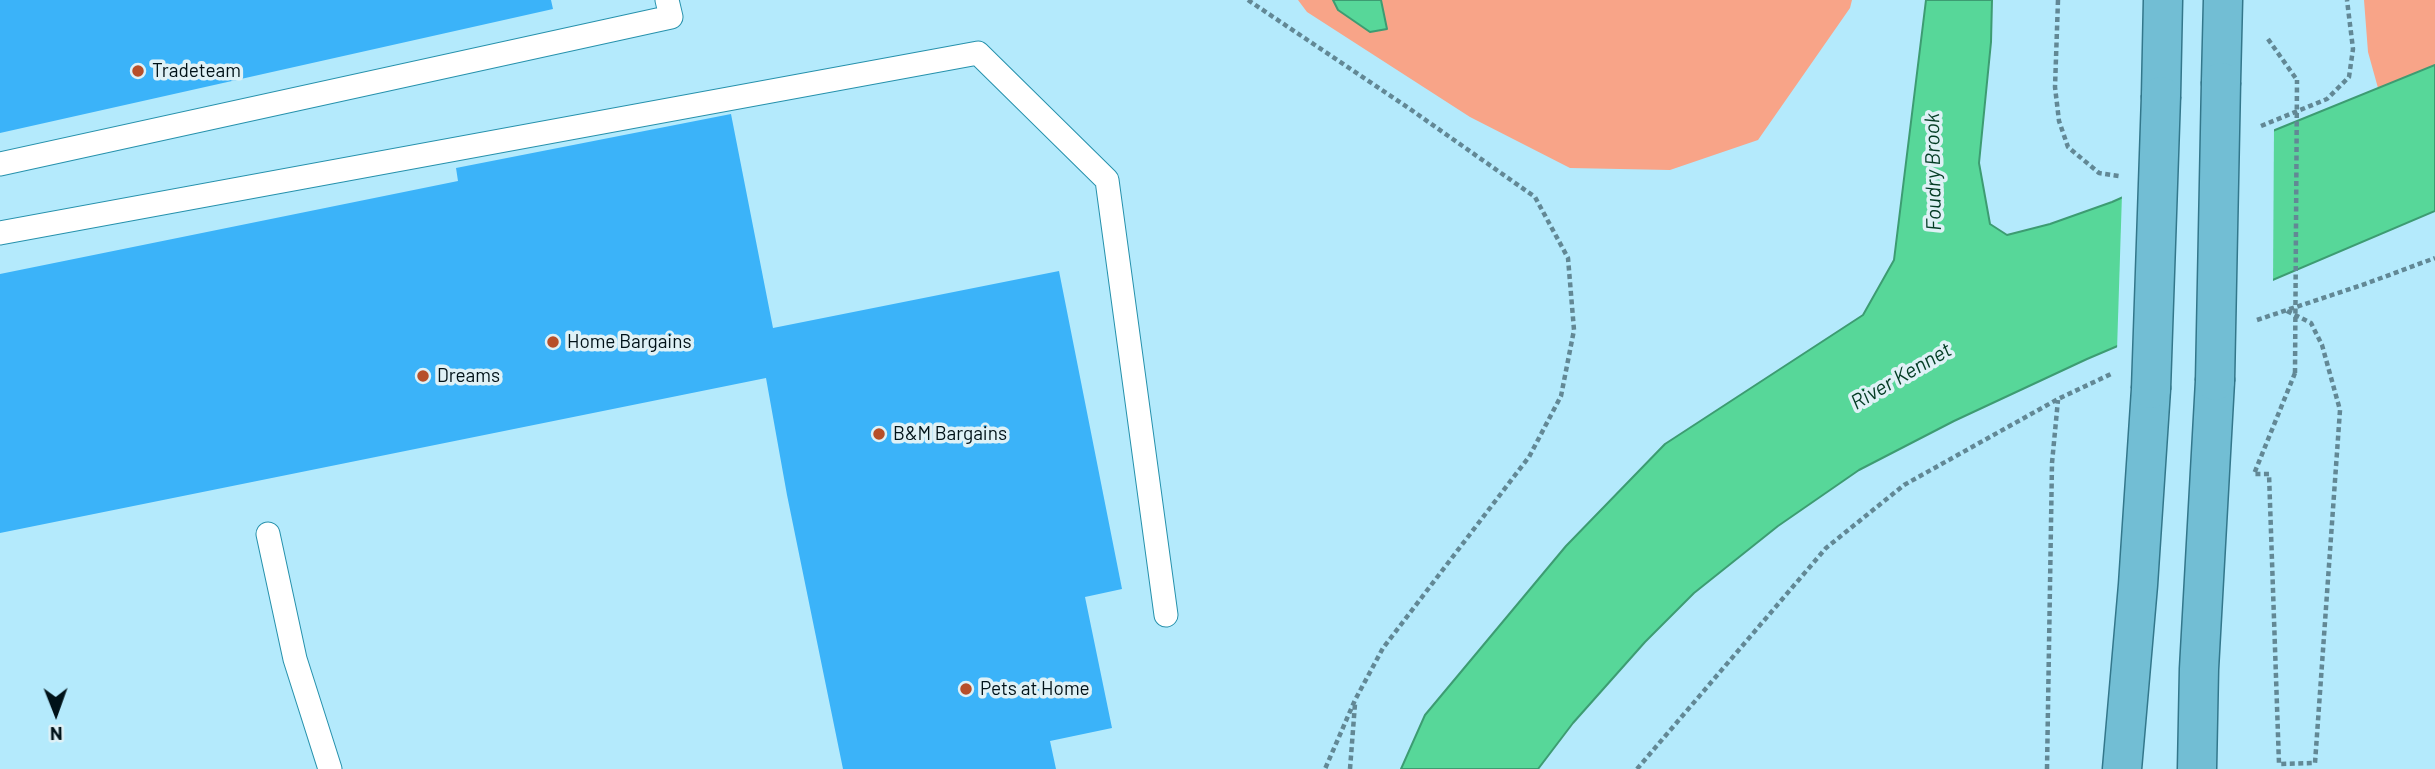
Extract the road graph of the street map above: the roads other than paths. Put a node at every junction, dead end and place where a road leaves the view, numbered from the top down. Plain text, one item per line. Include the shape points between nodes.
1 (667, 0) edge
2 (2163, 0) edge
3 (2223, 0) edge
4 (0, 164) edge
5 (0, 233) edge
6 (268, 534) dead end
7 (1166, 615) dead end
8 (330, 769) edge
9 (2122, 769) edge
10 (2197, 769) edge

1 - 4 lane via 671,17
2 - 9 highway, bridge via 2151,389
3 - 10 highway, bridge via 2215,381
5 - 7 lane via 978,53 1107,180
6 - 8 lane via 295,659

